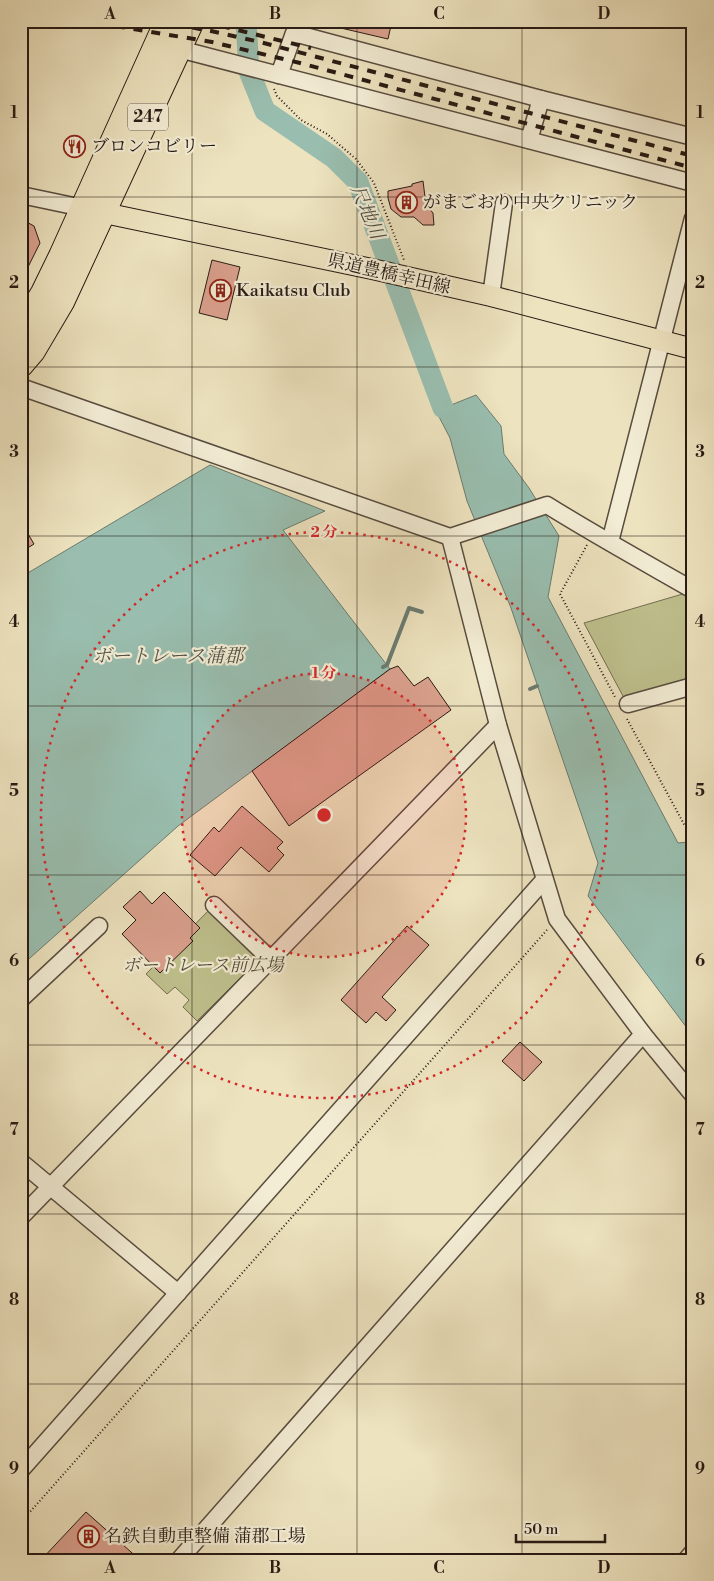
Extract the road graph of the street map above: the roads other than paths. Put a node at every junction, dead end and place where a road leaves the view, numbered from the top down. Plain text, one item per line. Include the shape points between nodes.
1 (167, 21) edge
2 (192, 21) edge
3 (179, 49) junction
4 (272, 73) junction
5 (541, 99) junction
6 (693, 137) edge
7 (529, 140) junction
8 (693, 183) edge
9 (21, 195) edge
10 (504, 203) dead end
11 (93, 211) junction
12 (693, 218) edge
13 (490, 296) junction
14 (21, 329) edge
15 (660, 342) junction
16 (693, 349) edge
17 (21, 365) edge
18 (21, 386) edge
19 (450, 537) junction
20 (610, 542) junction
21 (693, 590) edge
22 (693, 686) edge
23 (623, 705) road end
24 (498, 725) junction
25 (544, 880) junction
26 (214, 904) dead end
27 (99, 926) dead end
28 (270, 959) junction
29 (21, 999) edge
30 (643, 1034) junction
31 (693, 1095) edge
32 (21, 1162) edge
33 (51, 1186) junction
34 (21, 1217) edge
35 (178, 1293) junction
36 (21, 1470) edge
37 (693, 1552) edge
38 (179, 1560) edge
39 (686, 1560) edge

1 - 11 highway, 247
2 - 3 highway, 247
3 - 4 street
3 - 11 highway, 247
4 - 5 street via 294,33
4 - 7 street
5 - 6 street
5 - 7 street
7 - 8 street
9 - 11 street
10 - 13 street
11 - 13 main road, 県道豊橋幸田線
11 - 14 highway, 247
11 - 17 highway, 247 via 62,302
12 - 15 street
13 - 15 main road, 県道豊橋幸田線
15 - 16 main road, 県道豊橋幸田線
15 - 20 street
18 - 19 street
19 - 20 street via 547,505
19 - 24 street
20 - 21 street
22 - 23 street
24 - 25 street
24 - 28 street
25 - 30 street via 557,919
25 - 35 street
26 - 28 street
27 - 29 street
28 - 33 street
30 - 31 street
30 - 38 street
32 - 33 street
33 - 34 street
33 - 35 street
35 - 36 street
37 - 39 street

